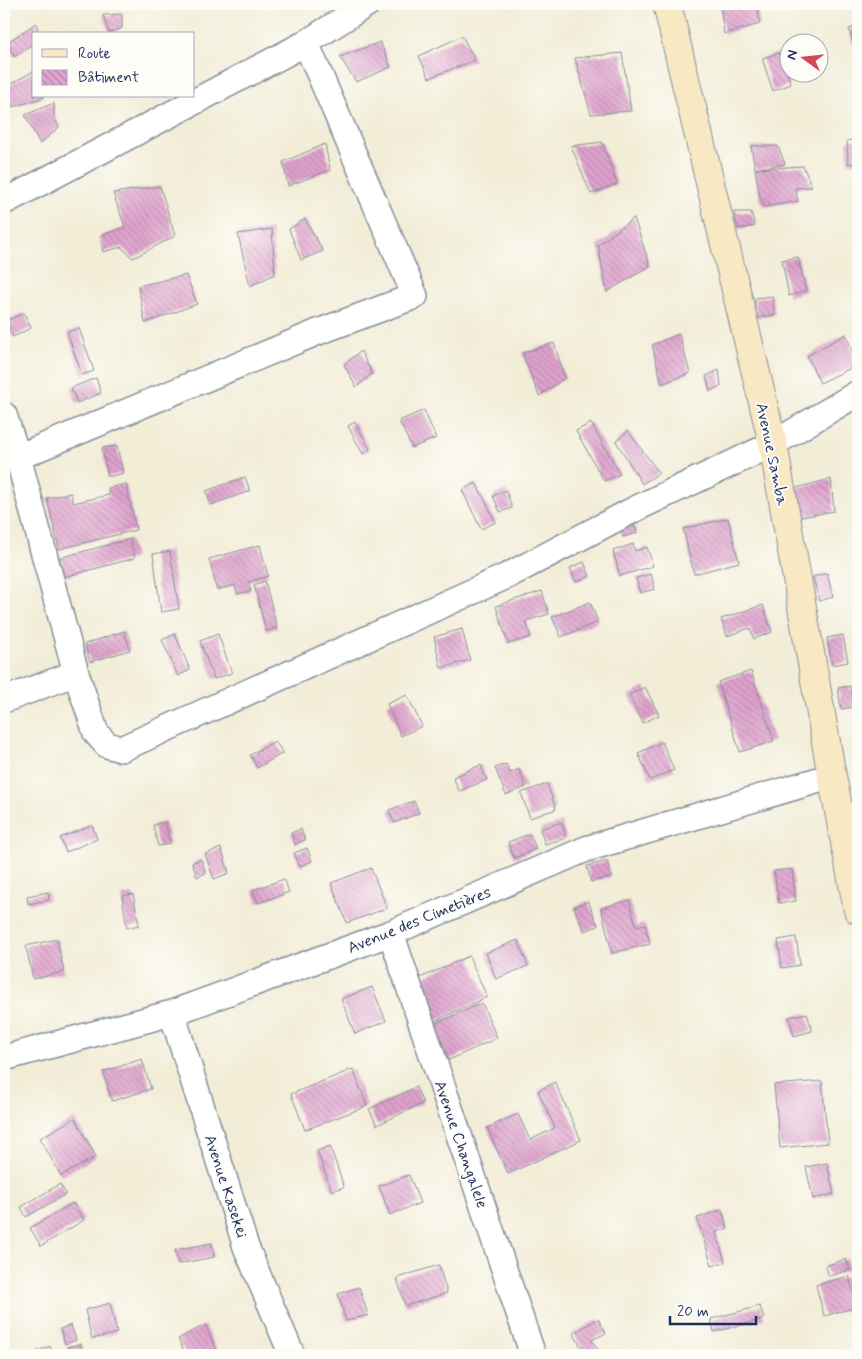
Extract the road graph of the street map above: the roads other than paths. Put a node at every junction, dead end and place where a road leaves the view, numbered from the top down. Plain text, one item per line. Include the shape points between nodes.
1 (367, 4) edge
2 (667, 4) edge
3 (306, 43) junction
4 (4, 202) edge
5 (858, 392) edge
6 (4, 415) edge
7 (773, 444) junction
8 (18, 457) junction
9 (76, 673) junction
10 (4, 700) edge
11 (832, 776) junction
12 (855, 873) edge
13 (858, 910) edge
14 (391, 933) junction
15 (172, 1013) junction
16 (4, 1058) edge
17 (292, 1355) edge
18 (534, 1355) edge

1 - 3 street
2 - 7 street, Avenue Samba
3 - 4 street
3 - 8 street via 415,296 318,332
5 - 7 street
6 - 8 street
7 - 9 street via 637,508 507,576 121,749 107,745 96,733
7 - 11 street, Avenue Samba
8 - 9 street
9 - 10 street
11 - 12 street, Avenue Samba
11 - 14 street, Avenue des Cimetières via 586,848
12 - 13 street, Avenue Samba
14 - 15 street, Avenue des Cimetières
14 - 18 street, Avenue Changalele
15 - 16 street, Avenue des Cimetières
15 - 17 street, Avenue Kasekei via 246,1246

